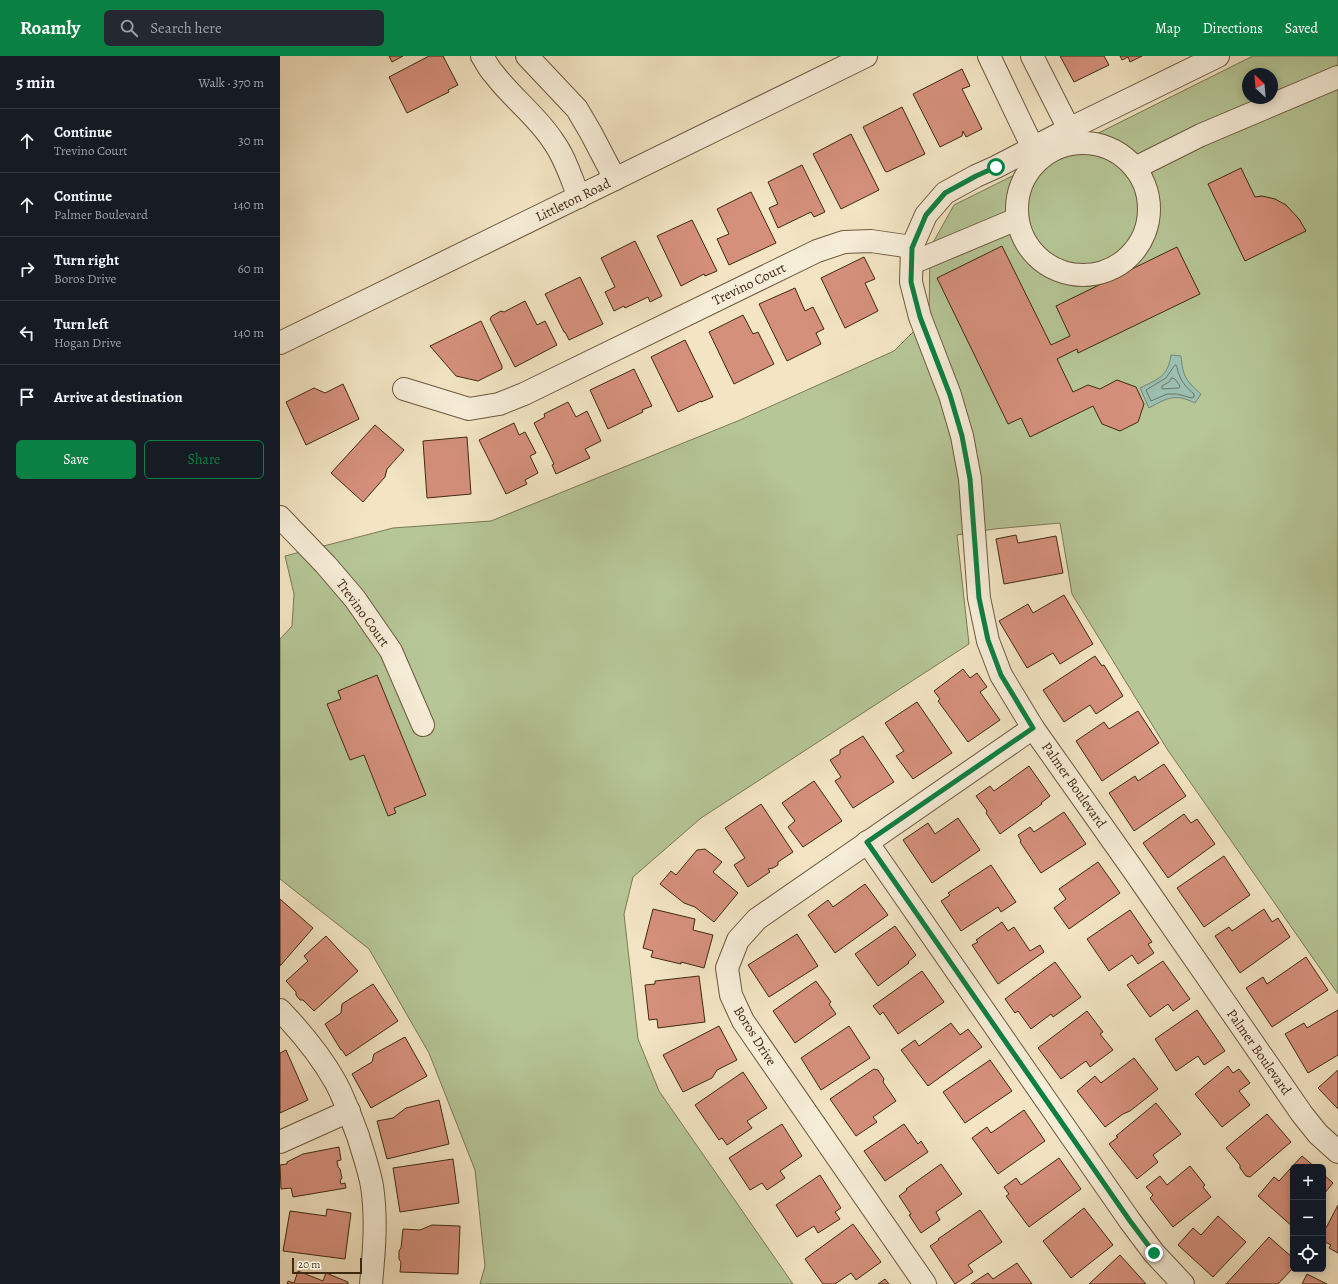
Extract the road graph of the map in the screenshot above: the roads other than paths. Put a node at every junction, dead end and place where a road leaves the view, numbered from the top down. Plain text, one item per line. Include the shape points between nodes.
1 (482, 56) edge
2 (527, 56) edge
3 (866, 56) edge
4 (989, 56) edge
5 (1032, 56) edge
6 (1218, 56) edge
7 (1338, 77) edge
8 (1052, 141) junction
9 (1135, 168) junction
10 (615, 179) junction
11 (579, 197) junction
12 (1017, 219) junction
13 (912, 255) junction
14 (280, 343) edge
15 (404, 389) dead end
16 (280, 517) edge
17 (423, 725) dead end
18 (1033, 728) junction
19 (867, 842) junction
20 (280, 1010) edge
21 (349, 1111) junction
22 (280, 1142) edge
23 (1338, 1152) edge
24 (371, 1284) edge
25 (925, 1284) edge
26 (1183, 1284) edge

1 - 11 street via 493,74 554,141
2 - 10 street via 576,109 592,133
3 - 10 street, Littleton Road
4 - 8 street
5 - 8 street
6 - 8 street
7 - 9 street via 1201,135
8 - 9 street via 1099,145 1119,153
8 - 12 street via 1024,177 1017,198
8 - 13 street via 945,193 926,215
9 - 12 street via 1146,187 1150,209 1146,231 1135,250 1119,265 1098,274 1076,276 1055,270 1037,257 1023,240
10 - 11 street, Littleton Road
11 - 14 street, Littleton Road
12 - 13 street
13 - 15 street, Trevino Court via 871,241 844,242 817,251 500,404 469,408
13 - 18 street, Palmer Boulevard via 911,282 920,317 950,395 962,436 970,479 979,598 988,640 1001,675
16 - 17 street, Trevino Court via 355,599 391,651
18 - 19 street, Boros Drive
18 - 23 street, Palmer Boulevard via 1302,1114 1318,1134
19 - 25 street, Boros Drive via 757,919 738,940 728,968 731,995 743,1021
19 - 26 street via 1130,1221 1154,1253
20 - 21 street via 318,1055
21 - 22 street
21 - 24 street via 372,1186 375,1244

